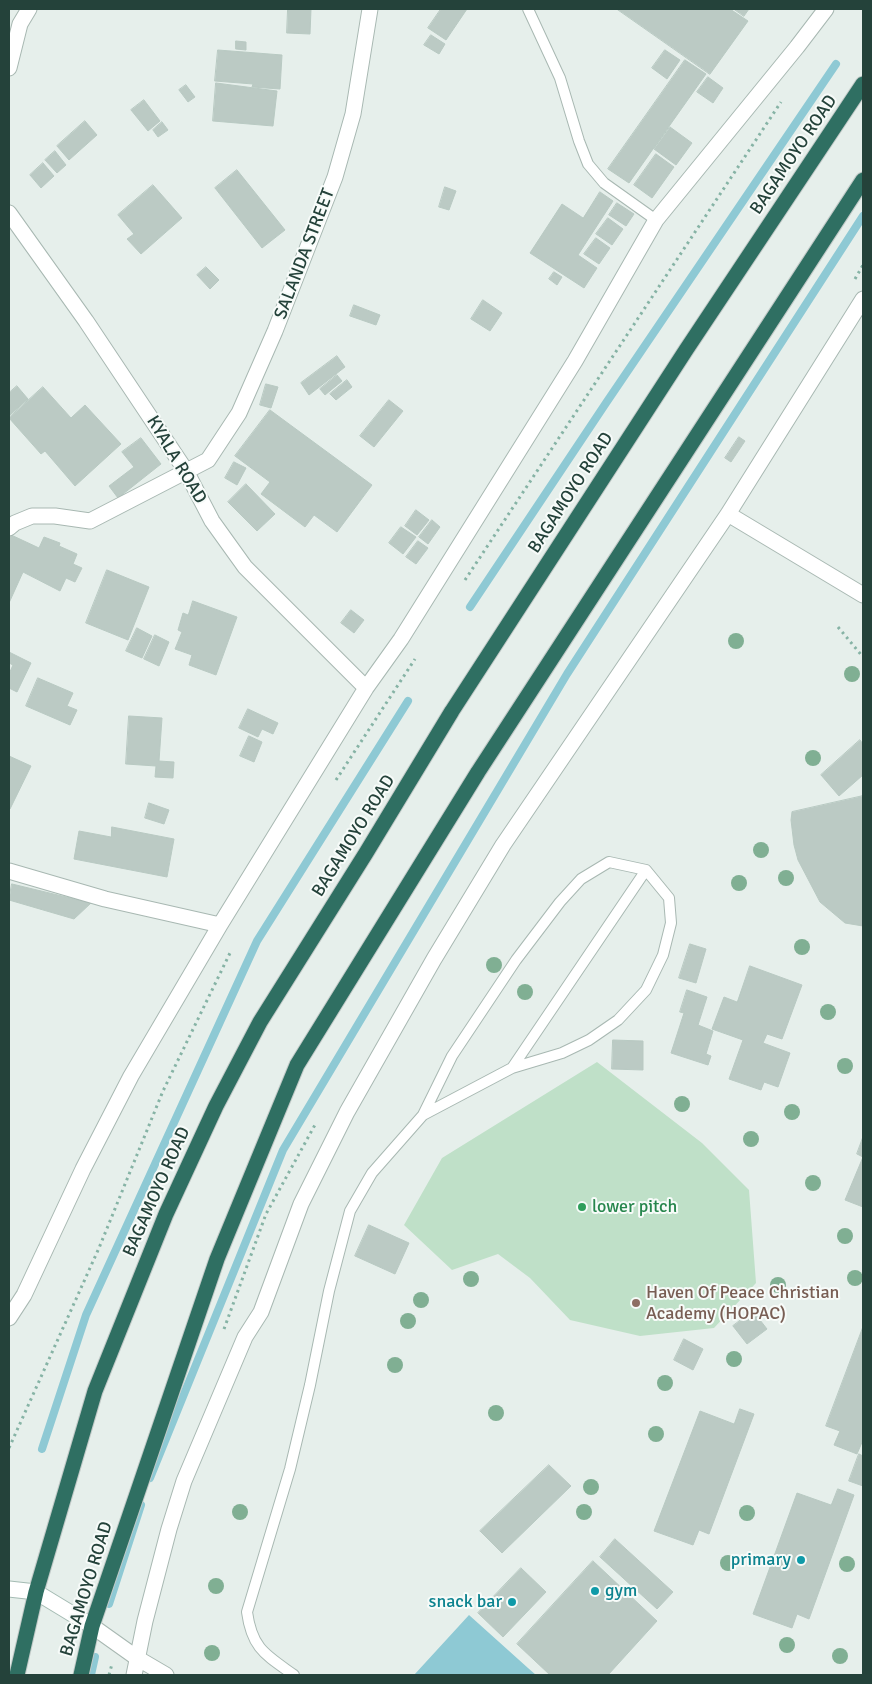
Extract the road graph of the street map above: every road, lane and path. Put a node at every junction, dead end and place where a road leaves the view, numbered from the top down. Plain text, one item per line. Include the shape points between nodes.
1 (29, 9) edge
2 (370, 9) edge
3 (528, 9) edge
4 (826, 9) edge
5 (9, 68) edge
6 (863, 84) edge
7 (784, 97) dead end
8 (863, 180) edge
9 (9, 213) edge
10 (656, 220) junction
11 (863, 298) edge
12 (186, 472) junction
13 (728, 514) junction
14 (9, 528) edge
15 (461, 586) dead end
16 (863, 595) edge
17 (838, 627) dead end
18 (419, 652) dead end
19 (863, 658) edge
20 (366, 688) junction
21 (334, 784) dead end
22 (646, 870) junction
23 (9, 871) edge
24 (220, 925) junction
25 (234, 945) dead end
26 (512, 1068) junction
27 (424, 1115) junction
28 (9, 1318) edge
29 (9, 1448) edge
30 (9, 1589) edge
31 (36, 1592) junction
32 (92, 1626) junction
33 (137, 1658) junction
34 (17, 1675) edge
35 (81, 1675) edge
36 (134, 1675) edge
37 (166, 1675) edge
38 (294, 1675) edge

1 - 5 street via 20,24
2 - 12 street, SALANDA STREET via 353,114 335,177 292,289 239,413 208,460
3 - 10 lane via 560,78 588,164 604,183
4 - 10 street
6 - 31 highway, BAGAMOYO ROAD via 452,711 260,1022 216,1106 166,1214 95,1391
7 - 15 path
8 - 32 highway, BAGAMOYO ROAD via 478,772 297,1065 217,1259
9 - 12 street, KYALA ROAD via 86,321
10 - 20 street via 575,361 401,639
11 - 13 street
12 - 14 street, SALANDA STREET via 90,521 32,516
12 - 20 street, KYALA ROAD via 212,520 245,567
13 - 16 street
13 - 33 street via 503,845 347,1112 301,1204 261,1312 245,1337 184,1481
17 - 19 path
18 - 21 path
20 - 24 street
22 - 26 lane
22 - 26 lane via 669,898 671,923 663,955 646,990 618,1020 589,1040 562,1053
22 - 27 lane via 610,862 581,879 560,902 516,960 452,1056
23 - 24 street via 105,899
24 - 28 street via 131,1076 24,1295
25 - 29 path via 163,1091 99,1248
26 - 27 lane
27 - 38 lane via 372,1173 350,1212 290,1469 247,1612 256,1644
30 - 31 street
31 - 32 street
31 - 34 highway, BAGAMOYO ROAD
32 - 33 street
32 - 35 highway, BAGAMOYO ROAD
33 - 36 street
33 - 37 street

